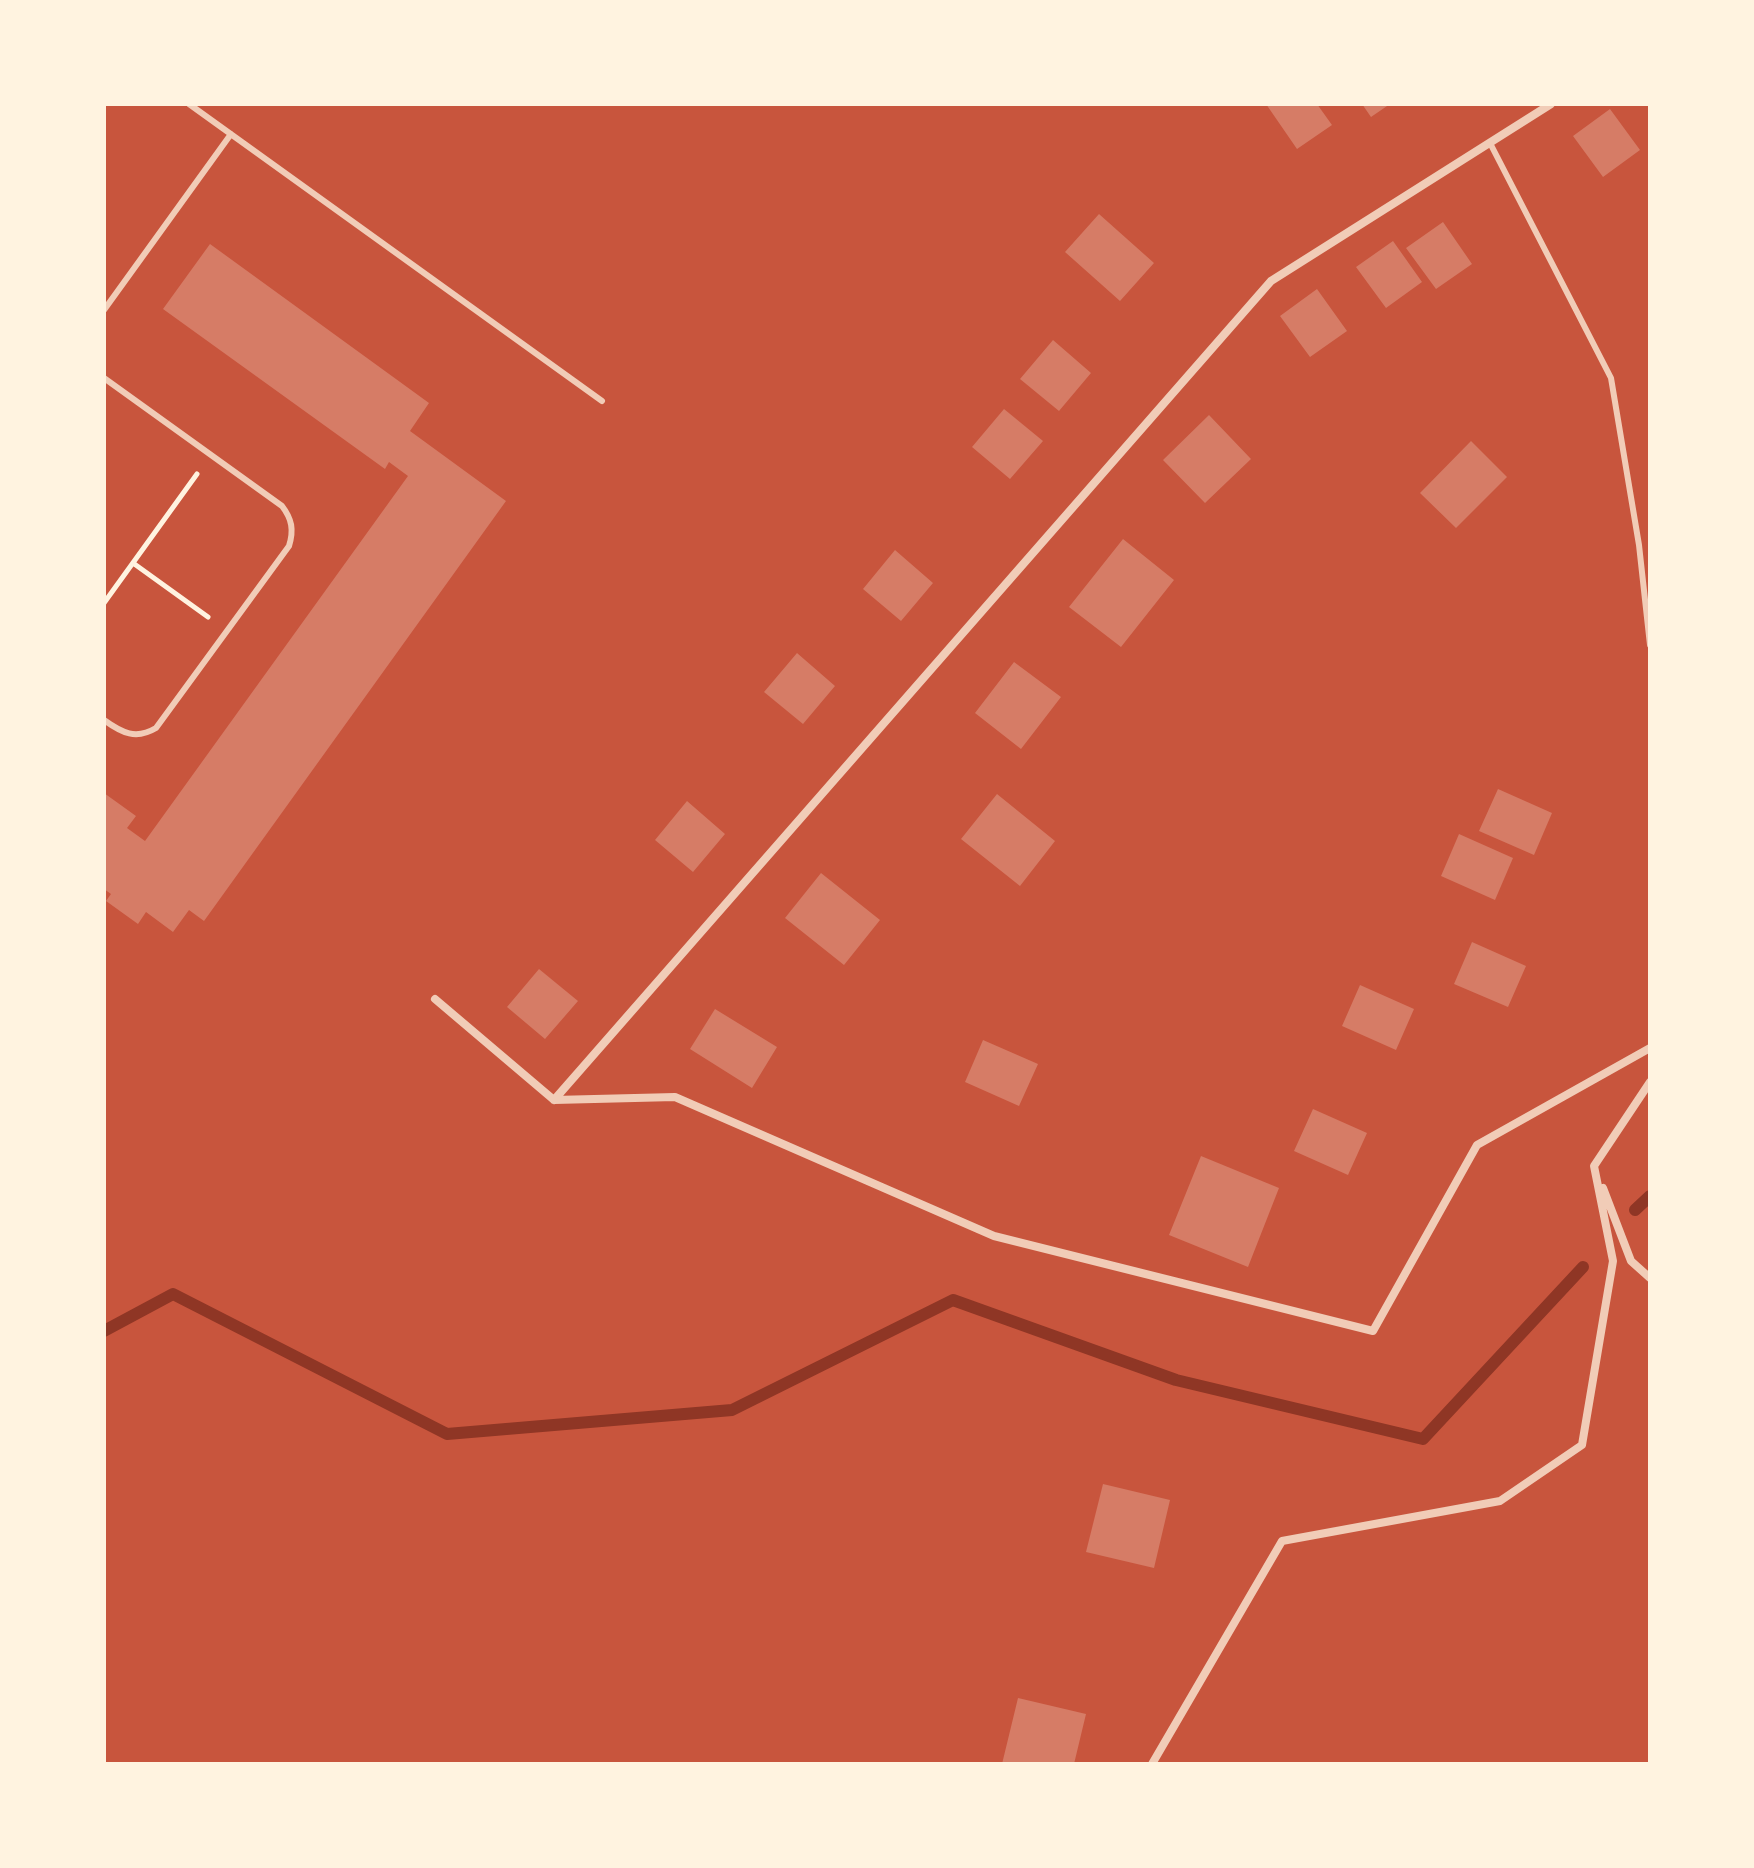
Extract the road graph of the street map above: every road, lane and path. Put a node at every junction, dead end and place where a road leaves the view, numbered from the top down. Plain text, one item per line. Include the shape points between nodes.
1 (189, 104) edge
2 (1551, 104) edge
3 (231, 134) junction
4 (1490, 143) junction
5 (104, 310) edge
6 (104, 378) edge
7 (602, 401) dead end
8 (211, 455) junction
9 (133, 563) junction
10 (104, 603) edge
11 (228, 631) junction
12 (1650, 645) edge
13 (104, 720) edge
14 (435, 999) dead end
15 (1650, 1048) edge
16 (1650, 1082) edge
17 (554, 1100) junction
18 (1594, 1166) junction
19 (1650, 1278) edge
20 (1152, 1764) edge

1 - 3 lane
2 - 4 street
3 - 5 lane
3 - 7 lane
4 - 12 lane via 1611,378
4 - 17 street via 1271,281
6 - 8 lane
8 - 9 path
8 - 11 lane via 282,506 292,526 289,546
9 - 10 path
9 - 11 path
11 - 13 lane via 156,728 135,736
14 - 17 street
15 - 17 street via 1477,1145 1373,1331 994,1236 675,1097
16 - 18 street
18 - 19 street via 1631,1261
18 - 20 street via 1613,1261 1582,1445 1500,1501 1282,1541

